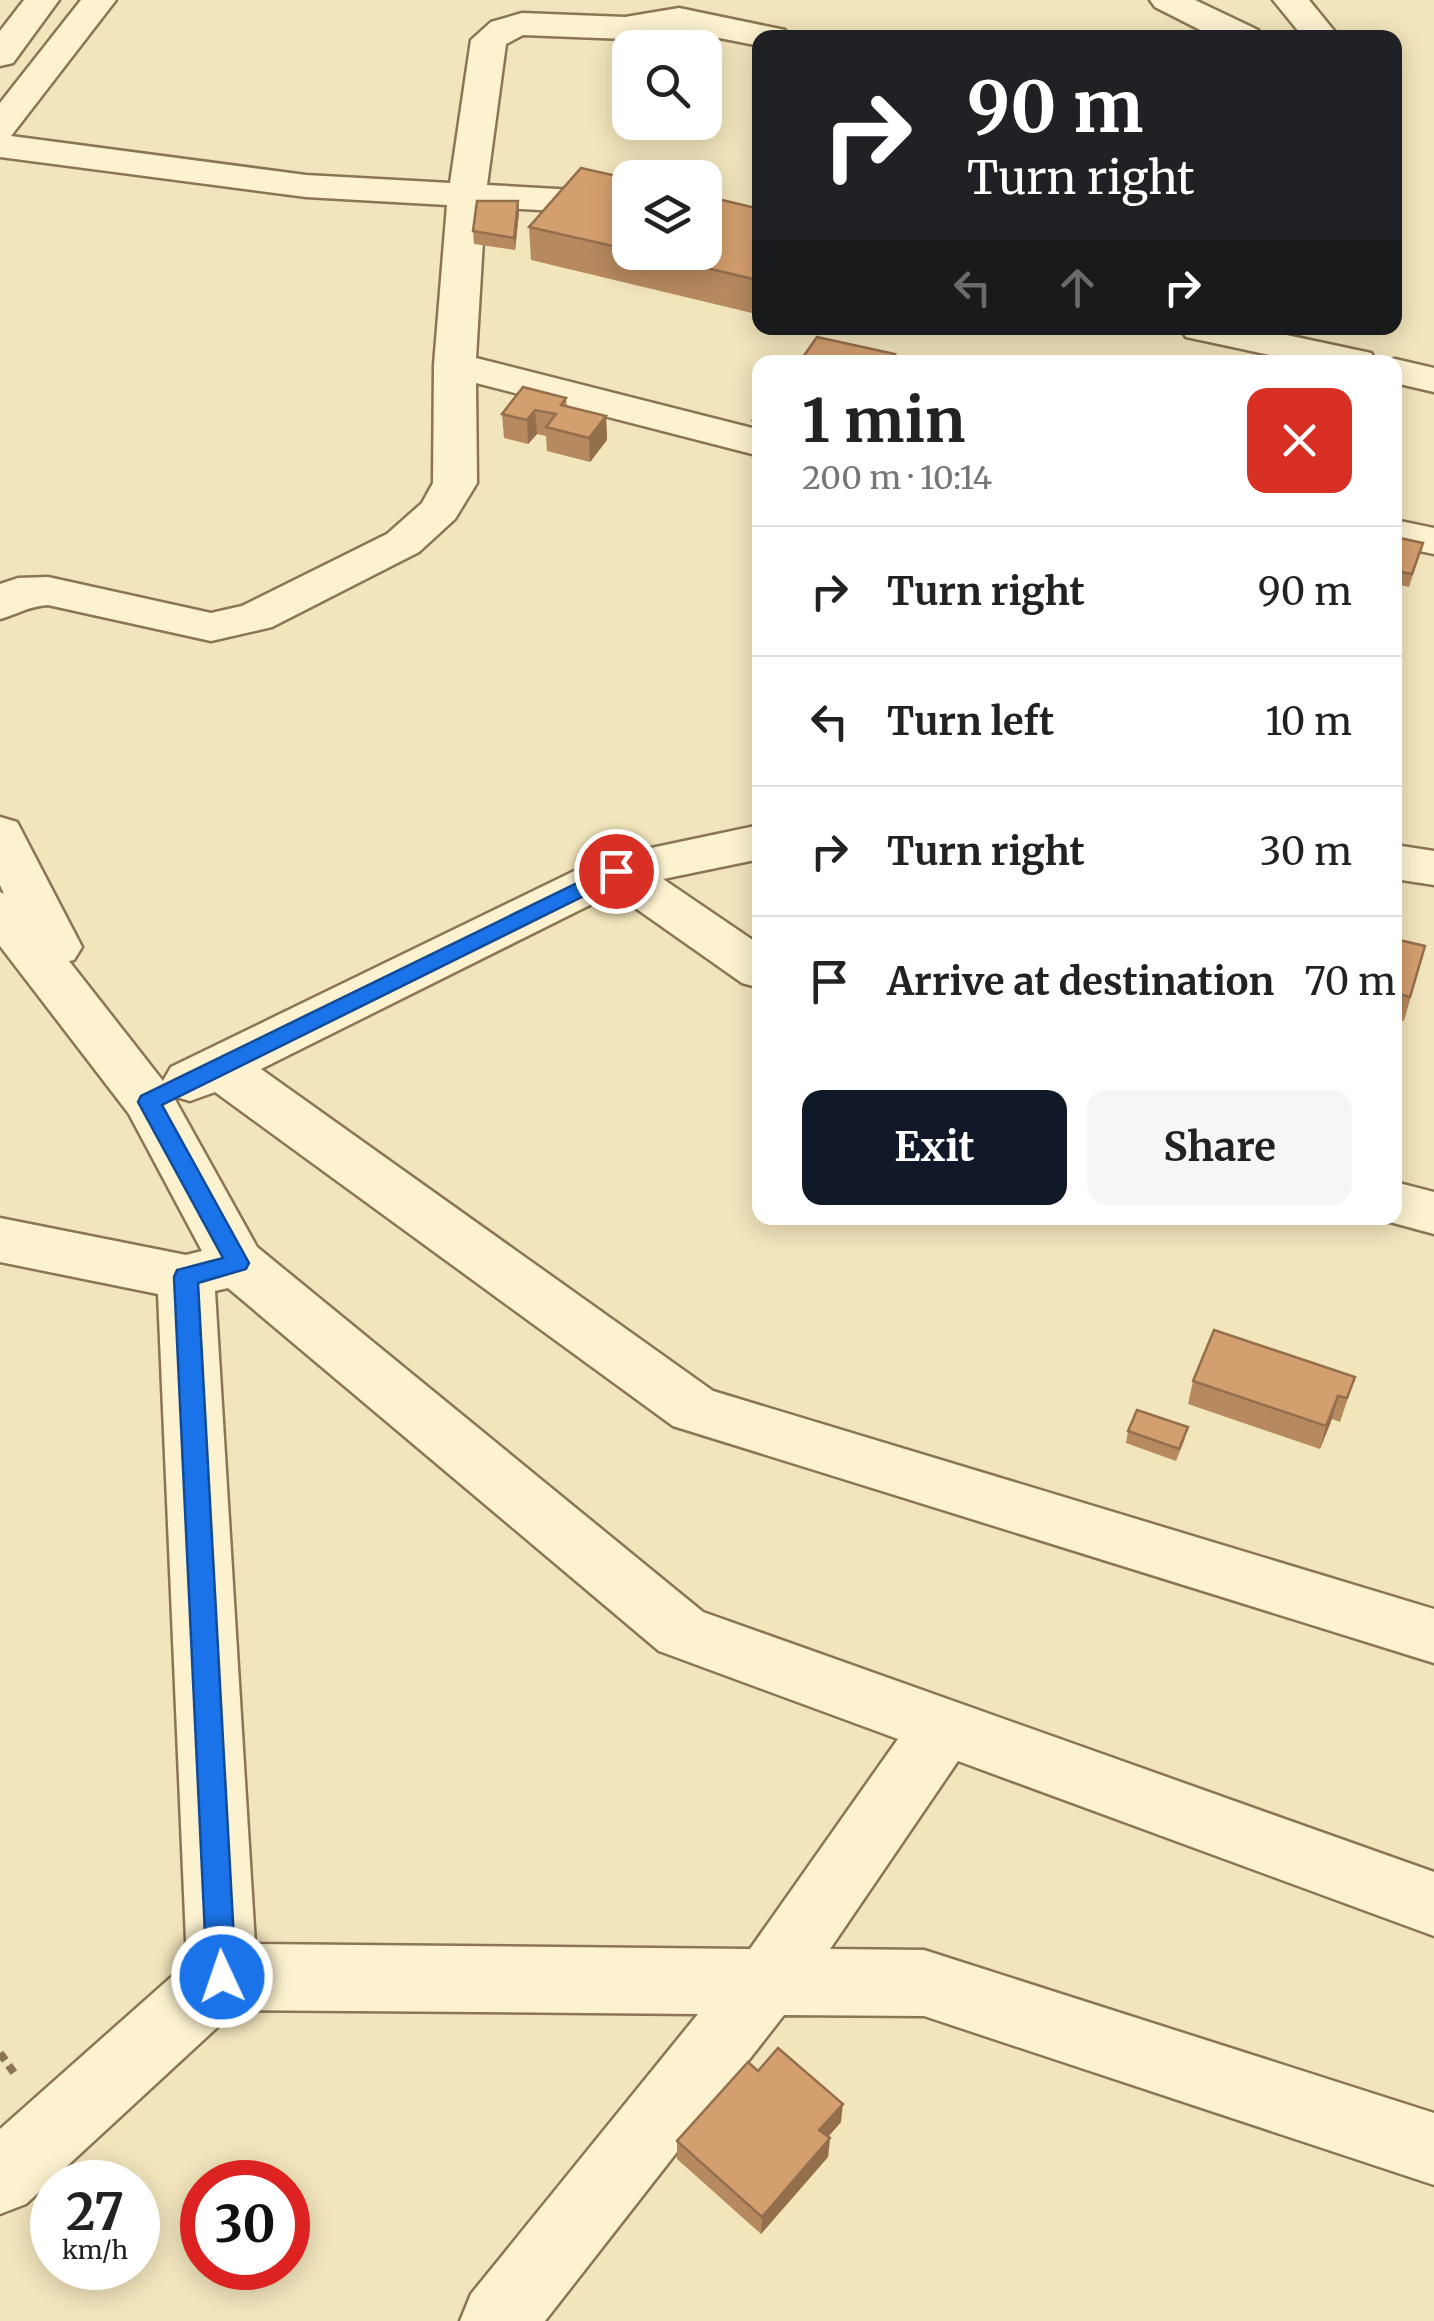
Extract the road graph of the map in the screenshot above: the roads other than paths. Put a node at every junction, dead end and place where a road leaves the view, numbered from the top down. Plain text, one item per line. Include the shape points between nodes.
1 (42, 0) edge
2 (98, 0) edge
3 (755, 0) edge
4 (1167, 0) edge
5 (1290, 0) edge
6 (679, 20) junction
7 (1229, 30) edge
8 (1316, 30) edge
9 (752, 34) edge
10 (0, 55) edge
11 (0, 128) edge
12 (0, 146) edge
13 (467, 194) junction
14 (612, 203) edge
15 (1214, 338) edge
16 (1315, 355) edge
17 (455, 365) junction
18 (1402, 373) edge
19 (1434, 380) edge
20 (752, 441) edge
21 (1402, 534) edge
22 (1434, 541) edge
23 (0, 604) edge
24 (0, 834) edge
25 (752, 844) edge
26 (1402, 863) edge
27 (1434, 868) edge
28 (616, 871) junction
29 (0, 910) edge
30 (752, 964) edge
31 (68, 998) junction
32 (218, 1067) junction
33 (149, 1102) junction
34 (1402, 1206) edge
35 (1434, 1213) edge
36 (0, 1240) edge
37 (211, 1270) junction
38 (1434, 1636) edge
39 (944, 1726) junction
40 (1434, 1904) edge
41 (222, 1977) junction
42 (767, 1982) junction
43 (1434, 2148) edge
44 (0, 2178) edge
45 (498, 2321) edge

1 - 10 street
2 - 11 street
3 - 6 street
4 - 7 street
5 - 8 street
6 - 9 street
6 - 13 street via 625,28 522,24 489,40
12 - 13 street via 306,186
13 - 14 street
13 - 17 street
15 - 16 street
17 - 20 street
17 - 23 street via 456,483 440,510 403,543 256,617 211,627 48,591 18,592
18 - 19 street
21 - 22 street
24 - 31 street via 54,940
25 - 28 street
26 - 27 street
28 - 30 street
28 - 32 street
29 - 31 street
31 - 33 street
32 - 33 street
32 - 38 street via 694,1408
33 - 37 street
34 - 35 street
36 - 37 street
37 - 39 street via 681,1632
37 - 41 street
39 - 40 street
39 - 42 street
41 - 42 street
41 - 44 street
42 - 43 street via 924,1982
42 - 45 street

